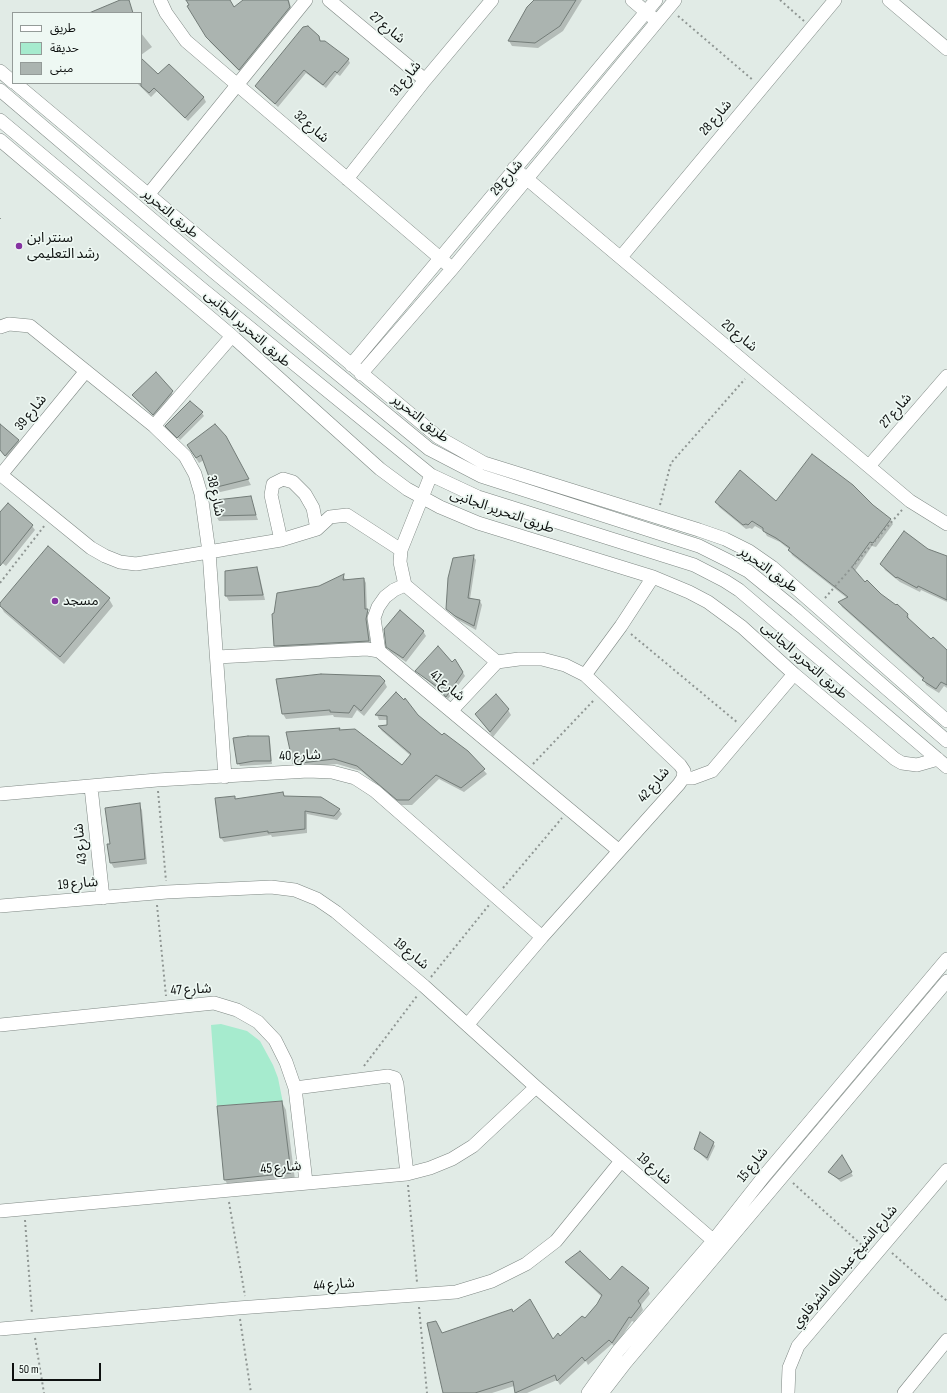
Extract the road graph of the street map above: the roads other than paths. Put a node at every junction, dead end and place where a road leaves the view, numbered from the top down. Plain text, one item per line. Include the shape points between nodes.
1 (160, 0) edge
2 (306, 0) edge
3 (329, 0) edge
4 (492, 0) edge
5 (632, 0) edge
6 (656, 0) edge
7 (835, 0) edge
8 (889, 0) edge
9 (672, 4) edge
10 (646, 12) junction
11 (657, 21) junction
12 (947, 49) edge
13 (0, 70) edge
14 (12, 80) edge
15 (425, 80) junction
16 (16, 84) edge
17 (238, 85) junction
18 (0, 90) edge
19 (0, 120) edge
20 (0, 140) edge
21 (104, 158) junction
22 (514, 168) junction
23 (527, 178) junction
24 (347, 179) junction
25 (112, 186) junction
26 (148, 195) junction
27 (92, 217) junction
28 (121, 221) junction
29 (181, 244) junction
30 (165, 258) junction
31 (440, 258) junction
32 (621, 258) junction
33 (452, 269) junction
34 (214, 272) junction
35 (201, 288) junction
36 (261, 311) junction
37 (287, 311) junction
38 (0, 327) edge
39 (232, 336) junction
40 (350, 365) junction
41 (86, 371) junction
42 (362, 374) junction
43 (947, 376) edge
44 (154, 426) junction
45 (484, 463) junction
46 (869, 466) junction
47 (0, 475) edge
48 (431, 475) junction
49 (495, 481) junction
50 (422, 498) junction
51 (947, 524) edge
52 (317, 529) junction
53 (281, 540) junction
54 (400, 550) junction
55 (209, 552) junction
56 (653, 577) junction
57 (405, 585) junction
58 (817, 607) junction
59 (796, 610) junction
60 (836, 645) junction
61 (379, 651) junction
62 (217, 657) junction
63 (497, 662) junction
64 (825, 663) junction
65 (794, 674) junction
66 (585, 675) junction
67 (872, 676) junction
68 (857, 690) junction
69 (452, 710) junction
70 (947, 721) edge
71 (947, 741) edge
72 (942, 764) edge
73 (225, 777) junction
74 (683, 778) junction
75 (91, 787) junction
76 (0, 794) edge
77 (618, 850) junction
78 (103, 898) junction
79 (0, 906) edge
80 (542, 937) junction
81 (947, 959) edge
82 (947, 981) edge
83 (468, 1024) junction
84 (0, 1025) edge
85 (536, 1087) junction
86 (294, 1088) junction
87 (621, 1161) junction
88 (947, 1170) edge
89 (407, 1174) junction
90 (306, 1182) junction
91 (0, 1211) edge
92 (718, 1245) junction
93 (0, 1329) edge
94 (947, 1340) edge
95 (588, 1393) edge
96 (602, 1393) edge
97 (786, 1393) edge
98 (904, 1393) edge

1 - 17 street, شارع 32 via 186,41
2 - 17 street
3 - 15 street, شارع 27
4 - 15 street, شارع 31
5 - 10 street
6 - 10 street, شارع 29
7 - 32 street, شارع 28
8 - 12 street
9 - 11 street, شارع 29
10 - 11 street
10 - 22 street, شارع 29
11 - 23 street, شارع 29
13 - 14 street
15 - 24 street, شارع 31
16 - 21 street
17 - 24 street, شارع 32
17 - 26 street
18 - 25 street, طريق التحرير
19 - 28 street
20 - 27 street, طريق التحرير الجانبى
21 - 25 street
21 - 26 street
22 - 23 street, شارع 20
22 - 31 street, شارع 29
23 - 32 street, شارع 20
23 - 33 street, شارع 29
24 - 31 street, شارع 32
25 - 29 street, طريق التحرير
26 - 37 street
27 - 28 street
27 - 39 street, طريق التحرير الجانبى
28 - 30 street
29 - 30 street via 177,255
29 - 34 street, طريق التحرير
30 - 35 street
31 - 33 street, شارع 32
31 - 40 street, شارع 29
32 - 46 street, شارع 20
33 - 42 street, شارع 29
34 - 35 street via 209,271 202,275 199,284
34 - 36 street, طريق التحرير
35 - 48 street
36 - 37 street
36 - 49 street, طريق التحرير via 429,449 457,465
37 - 40 street
38 - 41 street, شارع 38 via 9,324 30,326
39 - 44 street
39 - 50 street, طريق التحرير الجانبى via 380,469
40 - 42 street
41 - 44 street, شارع 38
41 - 47 street, شارع 39
42 - 45 street via 438,437
43 - 46 street, شارع 27
44 - 55 street, شارع 38 via 185,456 195,474 201,494
45 - 49 street
45 - 58 street via 725,539 772,567
46 - 51 street, شارع 20 via 910,501
47 - 55 street via 91,548 120,562 136,564
48 - 50 street
48 - 64 street via 478,497 710,572 739,590
49 - 59 street, طريق التحرير via 699,546 748,571
50 - 54 street
50 - 56 street, طريق التحرير الجانبى via 478,523
52 - 53 street
52 - 53 street via 313,508 305,494 293,482 283,478 273,484 271,495
52 - 54 street via 330,517 347,516
53 - 55 street
54 - 57 street via 401,574
55 - 62 street, شارع 38
56 - 65 street, طريق التحرير الجانبى via 689,592 725,614
56 - 66 street
57 - 61 street via 394,590 378,607 374,618
57 - 63 street
58 - 59 street
58 - 70 street
59 - 60 street, طريق التحرير
60 - 64 street via 835,656
60 - 67 street, طريق التحرير
61 - 62 street
61 - 69 street, شارع 41
62 - 73 street, شارع 38
63 - 66 street, شارع 42 via 542,659 565,665
63 - 69 street
64 - 68 street
65 - 72 street, طريق التحرير الجانبى via 895,759 906,764
65 - 74 street via 712,771 693,778
66 - 74 street, شارع 42 via 680,765 684,771
67 - 68 street via 860,676 856,682
67 - 71 street, طريق التحرير
68 - 72 street
69 - 77 street, شارع 41
73 - 75 street, شارع 40 via 157,780
73 - 80 street, شارع 40 via 308,771 332,772 355,778 376,791
74 - 77 street, شارع 42
75 - 76 street, شارع 40
75 - 78 street, شارع 43
77 - 80 street, شارع 42
78 - 79 street, شارع 19
78 - 83 street, شارع 19 via 162,892 271,887 294,890 317,899 336,912
80 - 83 street, شارع 42
81 - 92 street, شارع 15 via 765,1175
82 - 92 street, شارع 15 via 784,1175
83 - 85 street, شارع 19
84 - 86 street, شارع 47 via 214,1003 237,1010 258,1022 275,1040 286,1062
85 - 87 street, شارع 19
85 - 89 street, شارع 45 via 473,1146 452,1159
86 - 89 street via 388,1076 395,1078
86 - 90 street, شارع 47
87 - 92 street, شارع 19
87 - 93 street, شارع 44 via 556,1241 526,1264 492,1282 456,1292
88 - 97 street, شارع الشيخ عبدالله الشرقاوي via 798,1346 789,1368
89 - 90 street, شارع 45
90 - 91 street, شارع 45
92 - 95 street, شارع 15 via 618,1351
92 - 96 street, شارع 15
94 - 98 street

